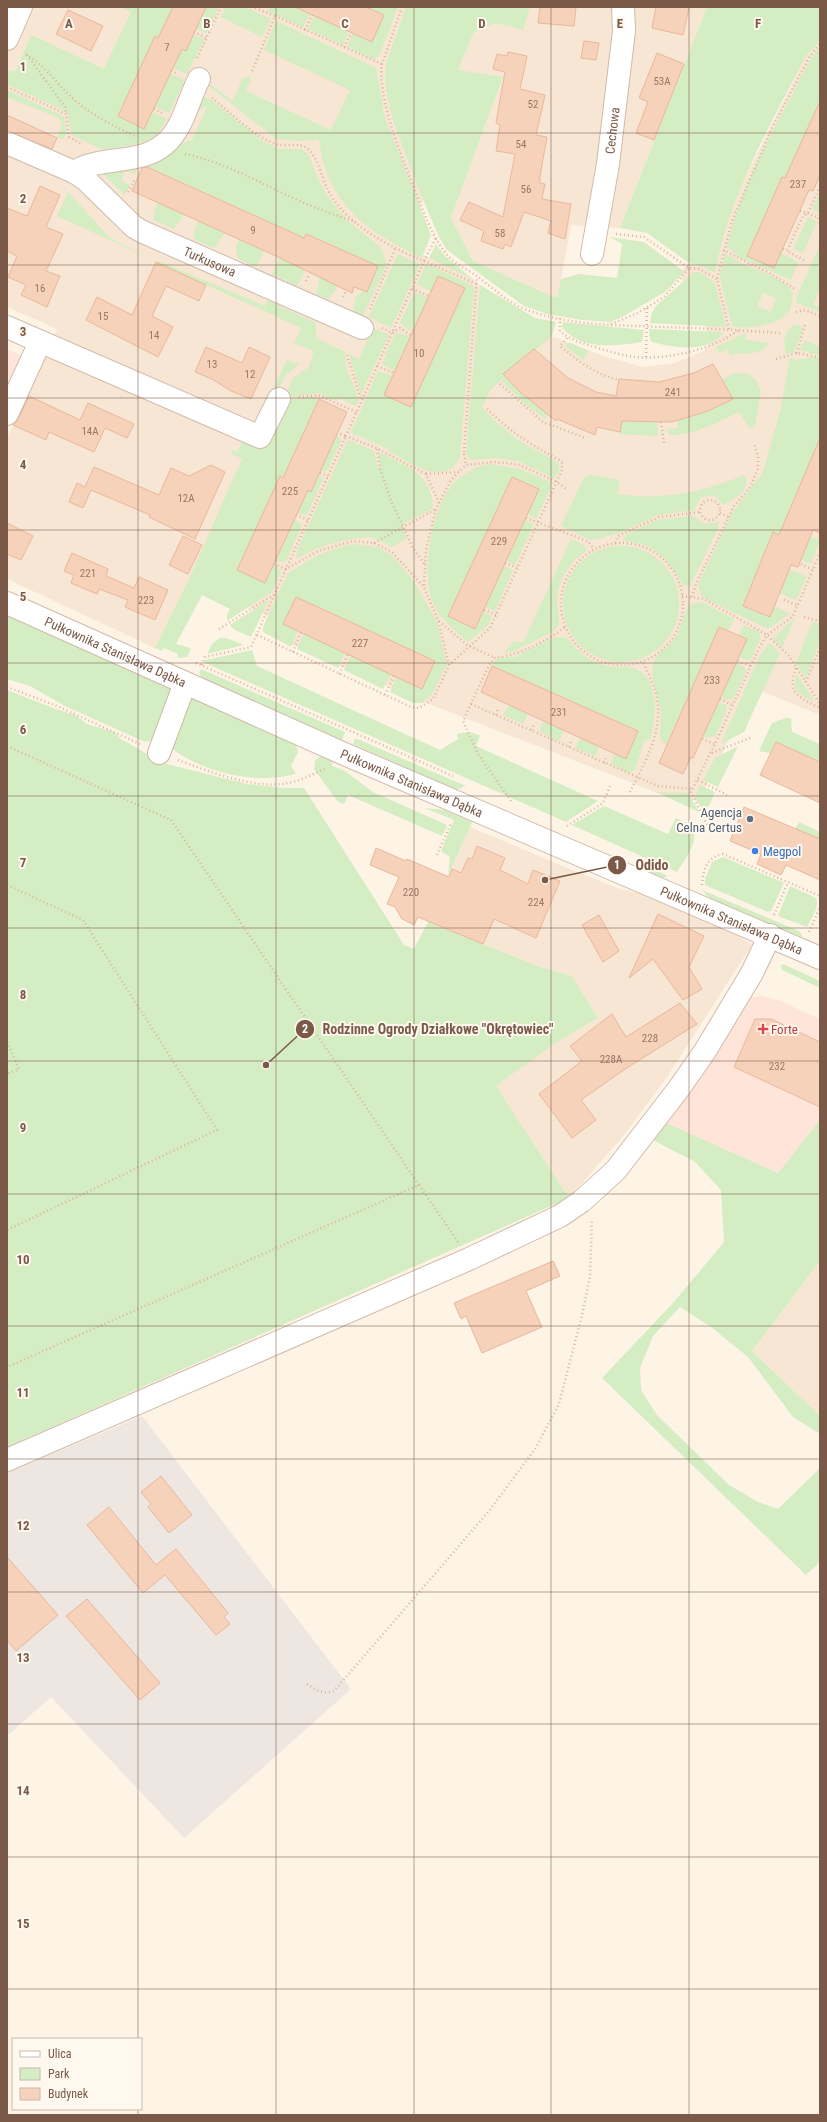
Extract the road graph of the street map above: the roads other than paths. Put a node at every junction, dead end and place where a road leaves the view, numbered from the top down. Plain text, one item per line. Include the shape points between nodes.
1 (21, 7) edge
2 (623, 7) edge
3 (9, 35) edge
4 (194, 81) road end
5 (7, 143) edge
6 (74, 172) junction
7 (592, 254) dead end
8 (363, 324) road end
9 (7, 327) edge
10 (40, 342) junction
11 (279, 399) road end
12 (7, 414) edge
13 (7, 603) edge
14 (185, 683) junction
15 (159, 752) dead end
16 (771, 926) junction
17 (820, 958) edge
18 (7, 1460) edge

1 - 3 street
2 - 7 street, Cechowa via 624,31 608,157
4 - 6 street via 177,129 161,147 152,153 94,164
5 - 6 street, Turkusowa
6 - 8 street, Turkusowa via 143,232
9 - 10 street
10 - 11 street via 260,437
10 - 12 street
13 - 14 street, Pułkownika Stanisława Dąbka
14 - 15 street
14 - 16 street, Pułkownika Stanisława Dąbka via 375,767
16 - 17 street, Pułkownika Stanisława Dąbka
16 - 18 street via 752,973 705,1051 616,1170 582,1201 560,1216 468,1259

